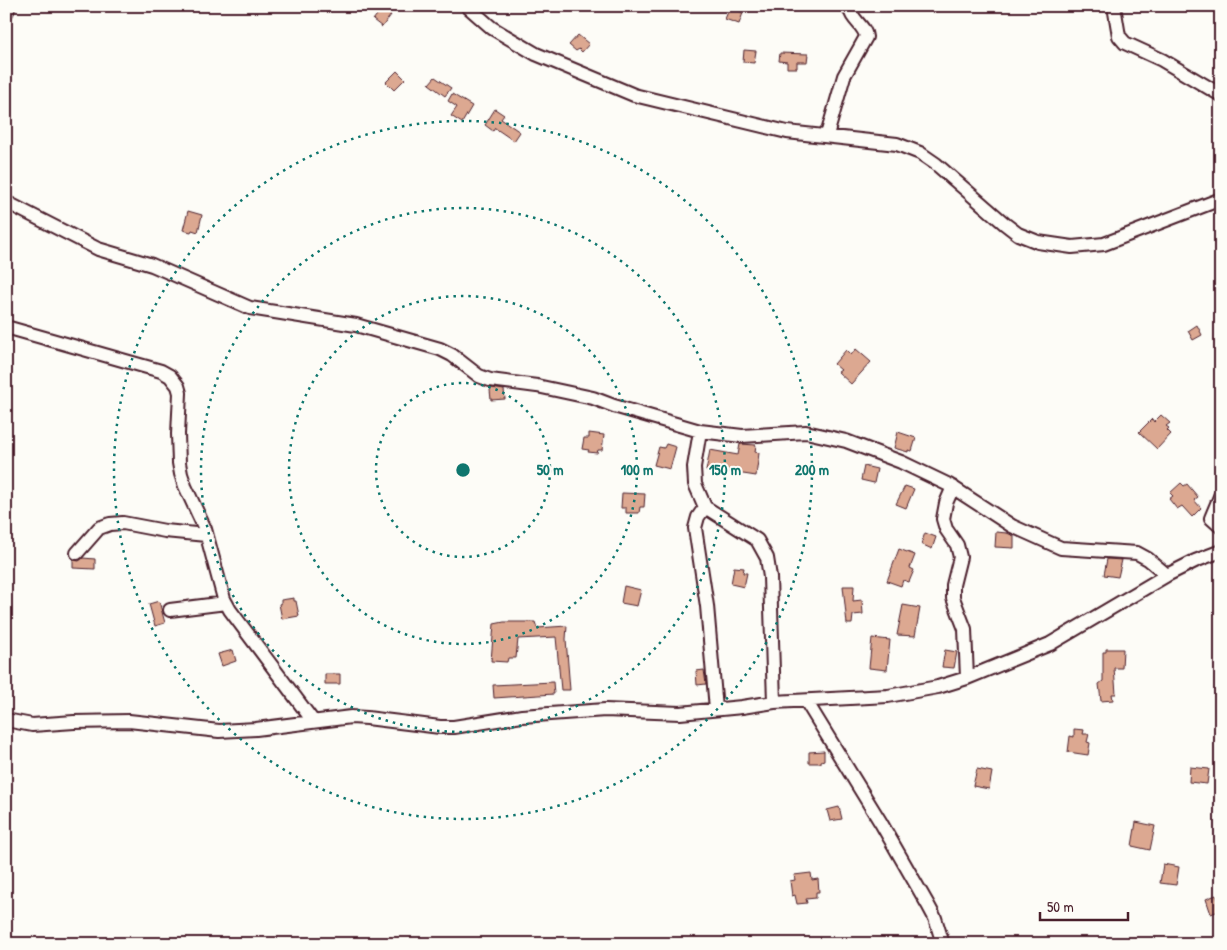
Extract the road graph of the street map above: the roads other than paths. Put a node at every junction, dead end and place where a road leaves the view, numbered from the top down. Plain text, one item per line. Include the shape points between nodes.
1 (9, 6) edge
2 (467, 6) edge
3 (849, 6) edge
4 (1114, 6) edge
5 (6, 13) edge
6 (1221, 95) edge
7 (827, 135) junction
8 (1221, 199) edge
9 (6, 202) edge
10 (6, 327) edge
11 (700, 431) junction
12 (953, 487) junction
13 (1221, 494) edge
14 (705, 507) junction
15 (1221, 528) edge
16 (206, 535) junction
17 (1221, 551) edge
18 (77, 553) dead end
19 (1167, 575) junction
20 (226, 602) junction
21 (170, 610) dead end
22 (967, 678) junction
23 (774, 702) junction
24 (806, 702) junction
25 (716, 709) junction
26 (6, 720) edge
27 (314, 721) junction
28 (943, 944) edge

1 - 5 street
2 - 7 street via 492,28 536,54 634,96 779,130
3 - 7 street via 851,16 865,30 866,37 844,76
4 - 6 street via 1119,36 1125,43 1162,60
7 - 8 street via 897,144 920,153 1018,234 1057,246 1104,244
9 - 11 street via 98,249 152,265 250,308 356,325 440,349 490,380 593,398
10 - 16 street via 161,371 175,381 180,393 179,463 184,486
11 - 12 street via 742,436 806,432 846,441
11 - 14 street via 694,467 695,484
12 - 19 street via 1012,526 1061,548 1137,553
12 - 22 street via 943,519 960,557 953,598 965,629
13 - 15 street via 1211,518
14 - 23 street via 757,540 767,558
14 - 25 street via 695,528 707,606
16 - 18 street via 110,524 99,528
16 - 20 street
17 - 19 street
19 - 22 street via 1050,644
20 - 21 street
20 - 27 street
22 - 24 street via 888,696
23 - 24 street
23 - 25 street
24 - 28 street via 928,905
25 - 27 street via 680,713 605,710 522,716 440,727 351,717
26 - 27 street via 32,726 129,721 219,731

